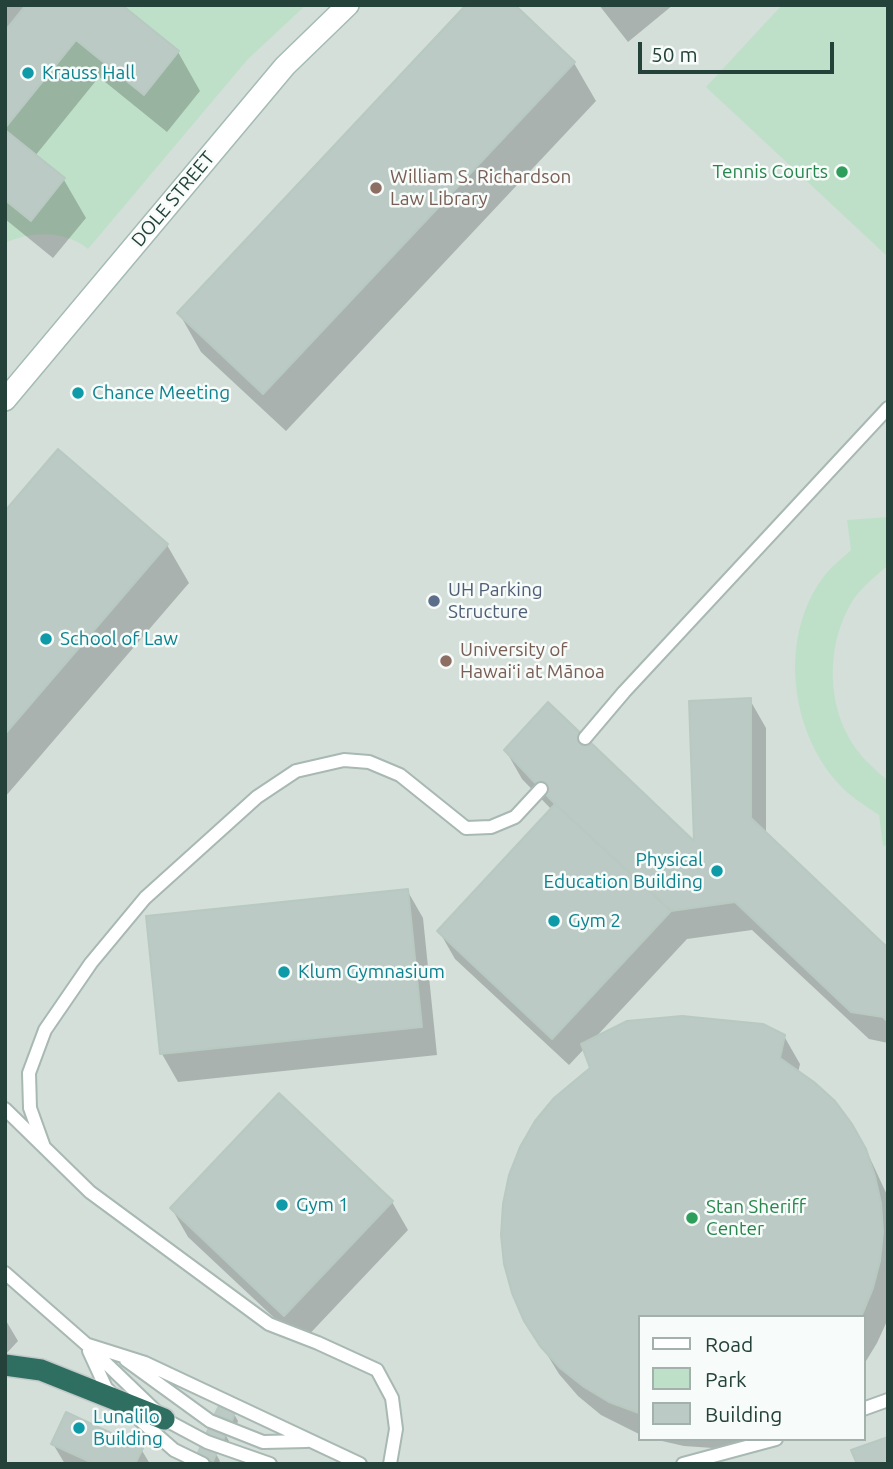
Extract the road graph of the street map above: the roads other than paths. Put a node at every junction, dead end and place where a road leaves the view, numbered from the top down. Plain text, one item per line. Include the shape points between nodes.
1 (348, 5) edge
2 (5, 400) edge
3 (888, 408) edge
4 (584, 738) dead end
5 (541, 789) dead end
6 (5, 1109) edge
7 (44, 1147) junction
8 (5, 1273) edge
9 (86, 1344) junction
10 (119, 1355) junction
11 (5, 1365) edge
12 (118, 1400) junction
13 (888, 1400) edge
14 (865, 1408) edge
15 (164, 1419) junction
16 (311, 1441) junction
17 (769, 1441) edge
18 (203, 1464) edge
19 (270, 1464) edge
20 (360, 1464) edge
21 (390, 1464) edge
22 (683, 1464) edge

1 - 2 street, DOLE STREET via 285,66
3 - 4 lane
5 - 7 lane via 515,817 491,827 466,828 400,775 369,762 344,760 296,771 257,797 145,898 91,963 45,1030 29,1073 30,1108
6 - 7 lane
7 - 21 lane via 90,1192 269,1324 377,1370 392,1398 396,1429
8 - 9 lane
9 - 10 lane
9 - 12 lane via 106,1388
9 - 15 lane
10 - 16 lane
10 - 16 lane via 210,1421 263,1442
11 - 12 highway via 41,1370
12 - 15 highway
12 - 18 lane via 174,1450
13 - 14 lane
15 - 19 lane via 207,1442
16 - 20 lane
17 - 22 lane

